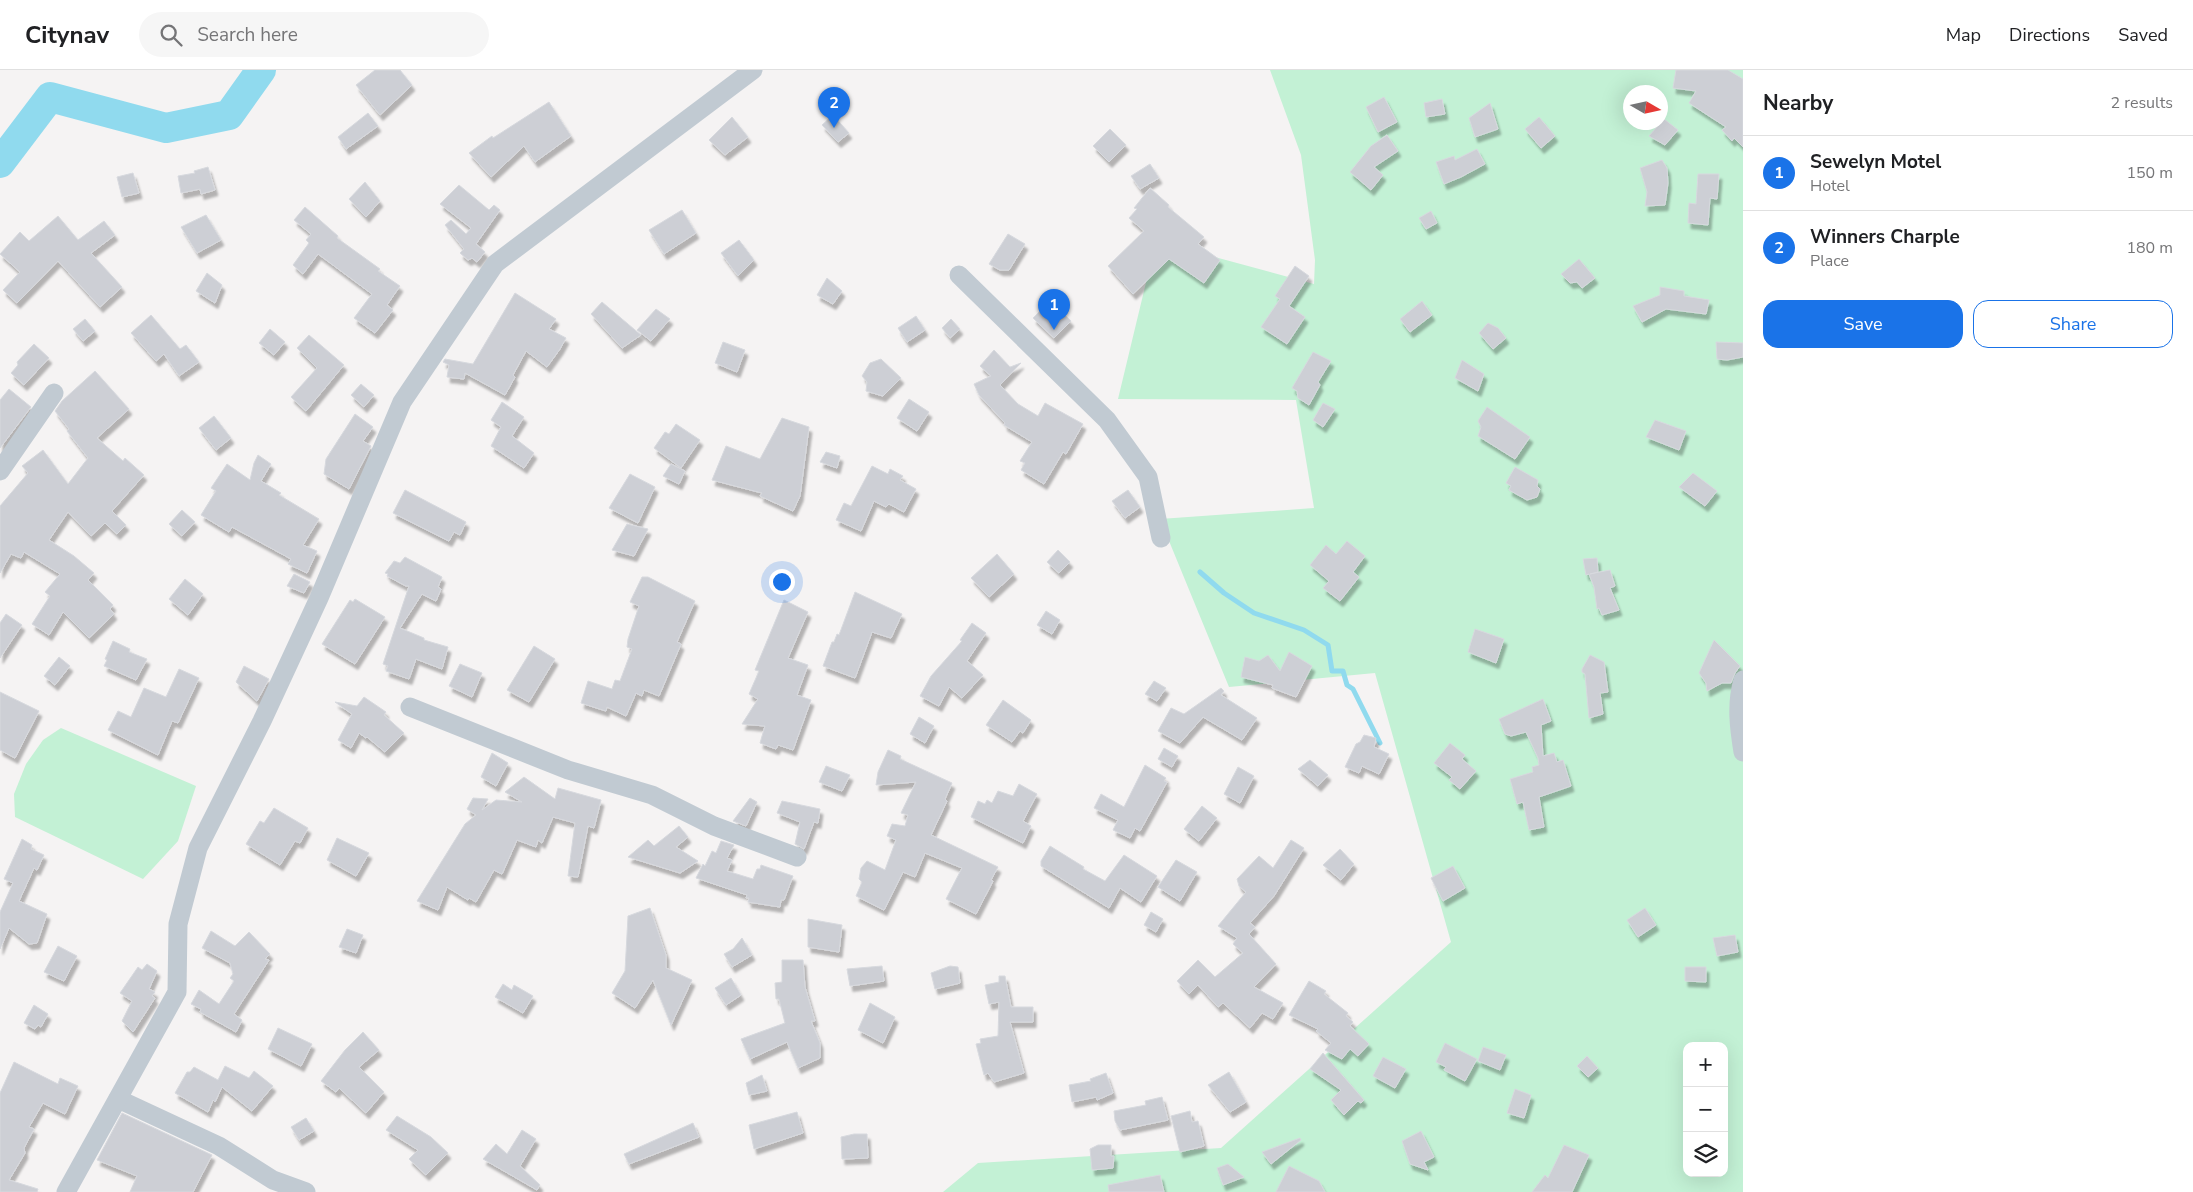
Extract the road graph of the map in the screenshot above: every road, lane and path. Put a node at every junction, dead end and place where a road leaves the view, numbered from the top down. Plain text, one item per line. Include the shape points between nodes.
1 (753, 70) edge
2 (959, 274) dead end
3 (54, 394) dead end
4 (0, 471) edge
5 (1161, 538) dead end
6 (1743, 680) edge
7 (410, 707) dead end
8 (1743, 752) edge
9 (797, 857) dead end
10 (118, 1100) junction
11 (66, 1192) edge
12 (306, 1192) edge

1 - 10 street via 495,264 402,402 319,598 198,848 178,924 177,992
2 - 5 street via 1107,420 1148,477
3 - 4 street
6 - 8 street via 1738,722
7 - 9 street via 568,770 652,795 714,826
10 - 11 street
10 - 12 street via 219,1146 273,1180

